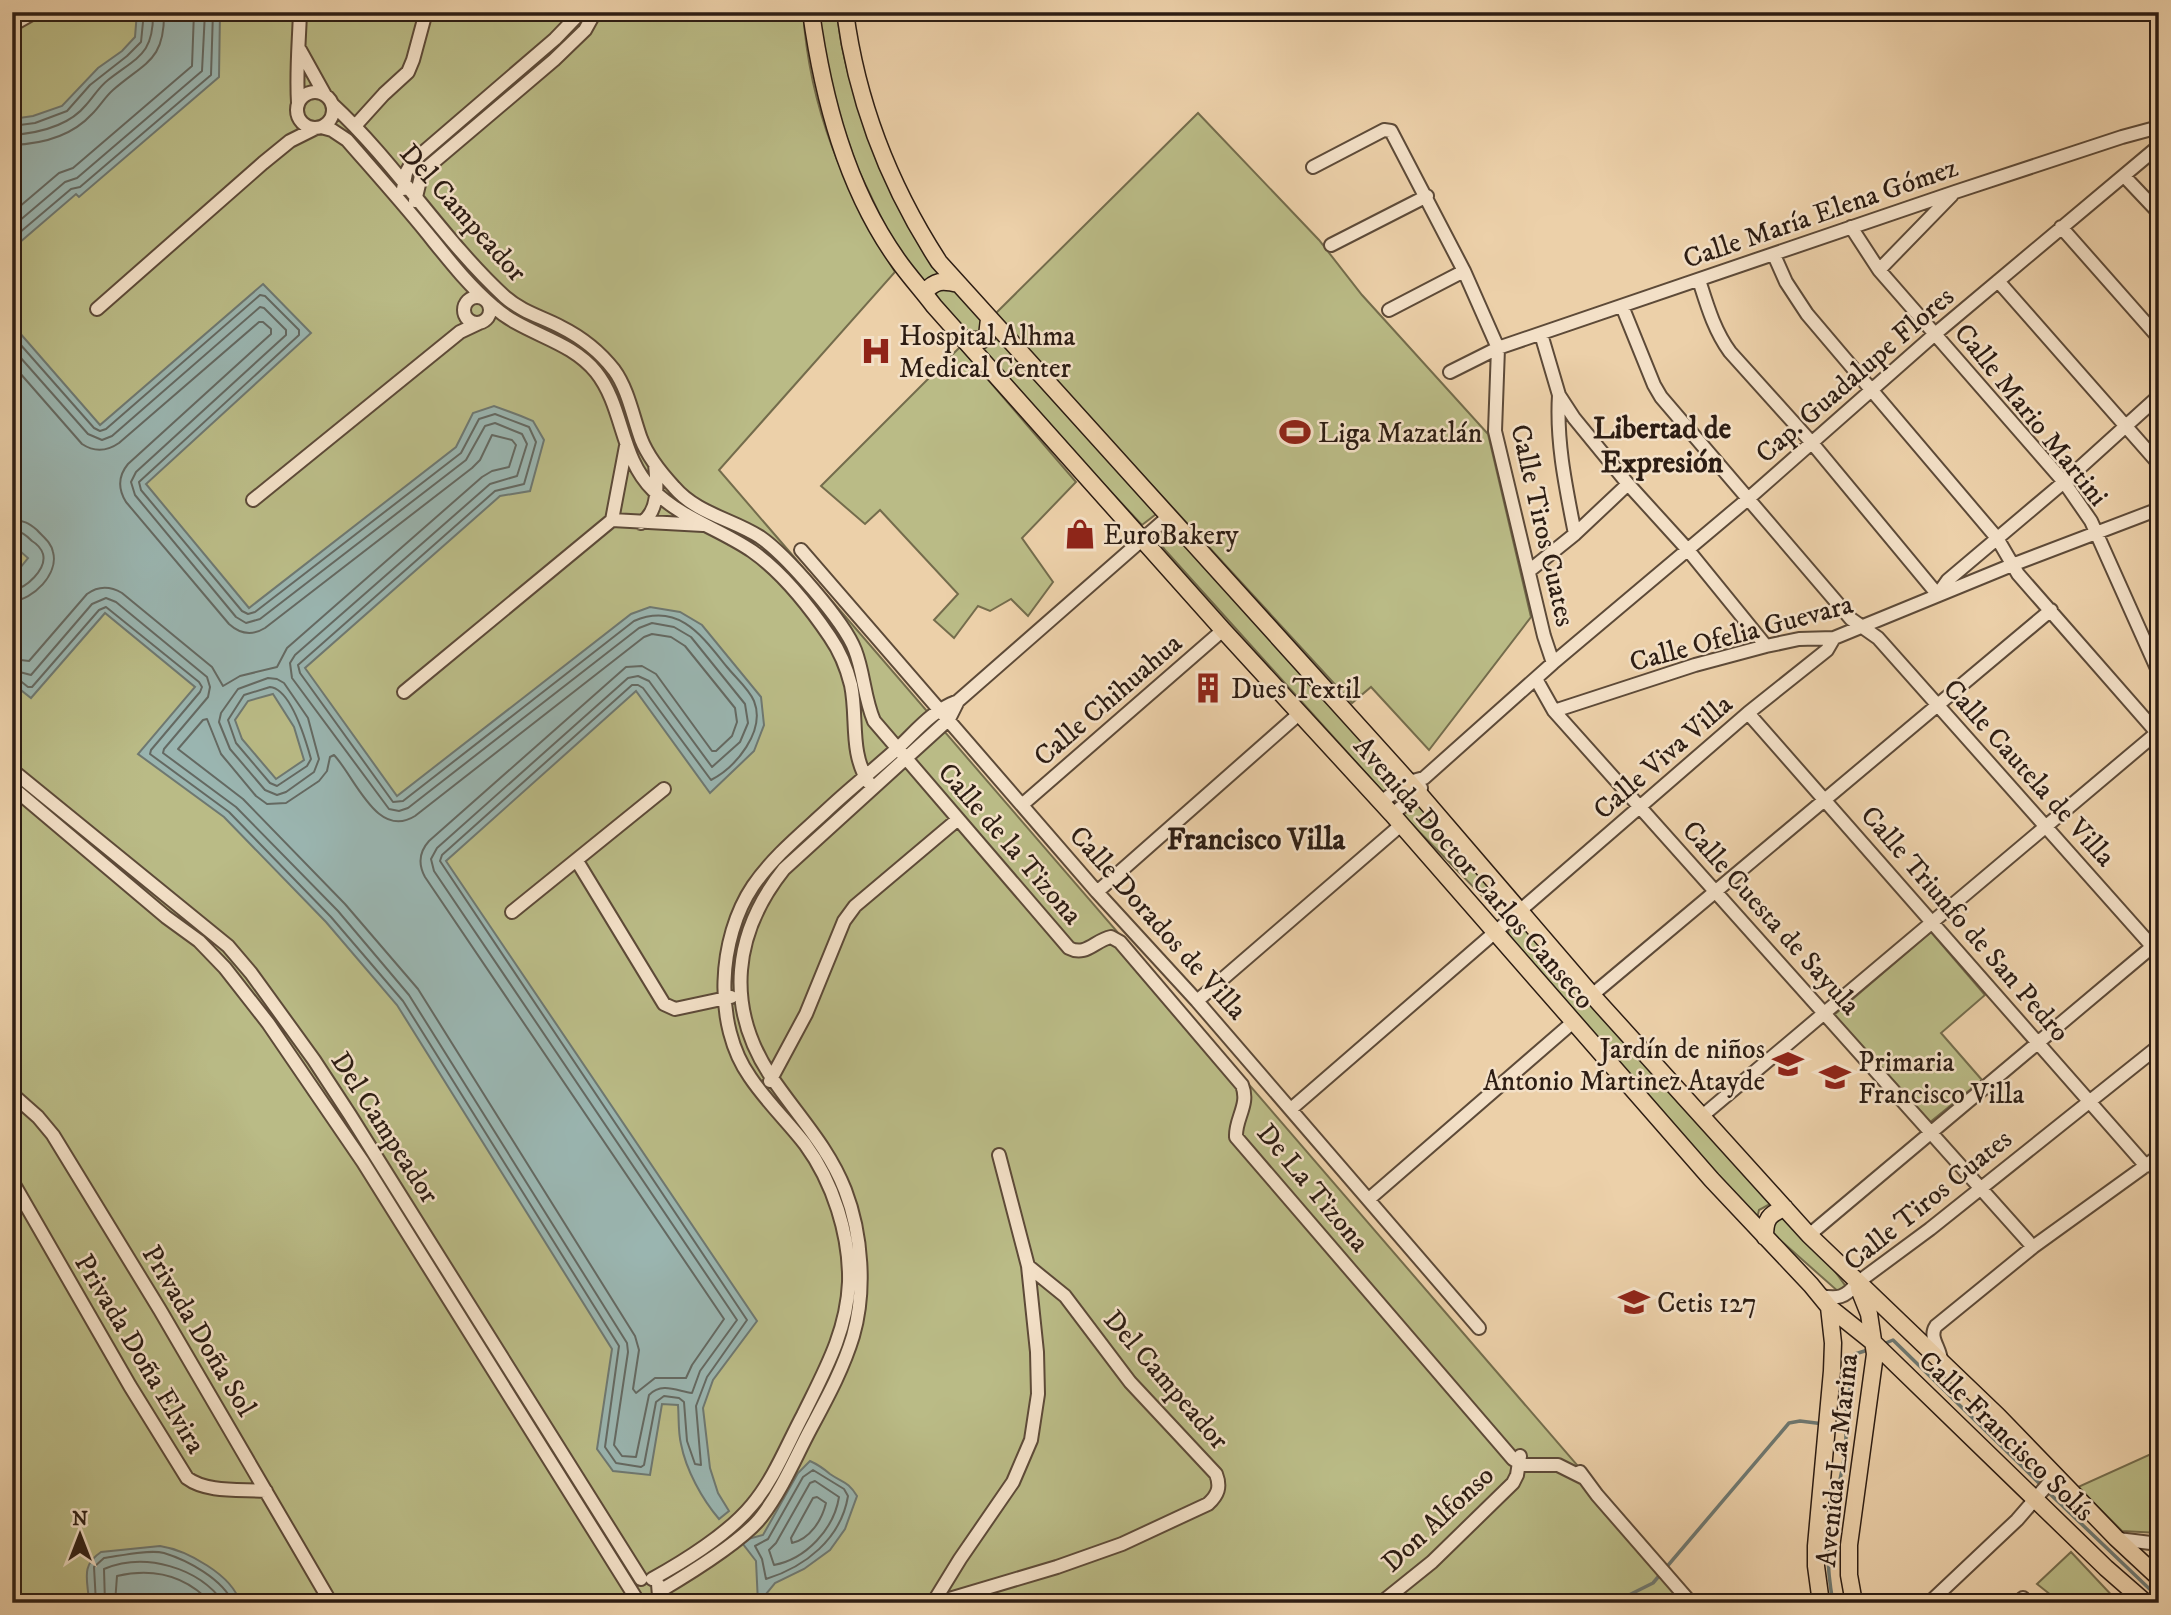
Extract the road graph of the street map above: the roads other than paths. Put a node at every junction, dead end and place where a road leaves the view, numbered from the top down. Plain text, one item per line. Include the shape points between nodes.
1 (35, 12) edge
2 (300, 12) edge
3 (426, 12) edge
4 (581, 12) edge
5 (595, 12) edge
6 (811, 12) edge
7 (845, 12) edge
8 (12, 26) edge
9 (300, 50) junction
10 (515, 72) junction
11 (524, 84) junction
12 (328, 100) junction
13 (298, 109) junction
14 (355, 126) junction
15 (2159, 127) edge
16 (318, 128) junction
17 (290, 141) junction
18 (2159, 146) edge
19 (386, 162) junction
20 (412, 162) junction
21 (1313, 167) dead end
22 (2124, 176) junction
23 (404, 184) junction
24 (1955, 192) junction
25 (416, 196) junction
26 (1427, 196) junction
27 (400, 201) junction
28 (2159, 213) edge
29 (412, 215) junction
30 (1851, 227) junction
31 (2061, 227) junction
32 (1331, 245) dead end
33 (1774, 255) junction
34 (1879, 270) junction
35 (1464, 271) junction
36 (485, 276) junction
37 (464, 279) junction
38 (1699, 279) junction
39 (1998, 281) junction
40 (959, 285) junction
41 (924, 293) junction
42 (506, 298) junction
43 (485, 300) junction
44 (1622, 306) junction
45 (97, 309) dead end
46 (465, 309) junction
47 (1389, 310) dead end
48 (989, 319) junction
49 (481, 323) junction
50 (517, 323) junction
51 (460, 332) junction
52 (1541, 334) junction
53 (1935, 334) junction
54 (2159, 338) edge
55 (965, 340) junction
56 (1498, 348) junction
57 (1450, 372) dead end
58 (1873, 390) junction
59 (1559, 395) junction
60 (2159, 396) edge
61 (2126, 425) junction
62 (1812, 443) junction
63 (626, 446) junction
64 (655, 464) junction
65 (2159, 464) edge
66 (2064, 482) junction
67 (1628, 484) junction
68 (651, 485) junction
69 (619, 486) junction
70 (676, 490) junction
71 (1749, 498) junction
72 (253, 499) dead end
73 (2159, 509) edge
74 (1168, 517) junction
75 (612, 520) junction
76 (640, 523) junction
77 (703, 525) junction
78 (1576, 534) junction
79 (2095, 534) junction
80 (1997, 538) junction
81 (1142, 539) junction
82 (802, 550) dead end
83 (1688, 550) junction
84 (2012, 565) junction
85 (1529, 571) junction
86 (1938, 595) junction
87 (2051, 610) junction
88 (1862, 626) junction
89 (1223, 630) junction
90 (1834, 638) junction
91 (1766, 646) junction
92 (2154, 654) edge
93 (1553, 663) junction
94 (2159, 673) edge
95 (1536, 679) junction
96 (404, 692) dead end
97 (958, 701) junction
98 (1938, 705) junction
99 (939, 708) junction
100 (870, 711) junction
101 (1555, 711) junction
102 (1300, 713) junction
103 (1748, 713) junction
104 (854, 717) junction
105 (949, 719) junction
106 (2158, 733) edge
107 (897, 748) junction
108 (906, 759) junction
109 (12, 769) edge
110 (864, 776) junction
111 (1417, 785) junction
112 (12, 787) edge
113 (664, 789) dead end
114 (873, 789) junction
115 (1825, 800) junction
116 (1023, 804) junction
117 (1640, 807) junction
118 (1391, 814) junction
119 (957, 820) junction
120 (2045, 826) junction
121 (577, 861) junction
122 (1716, 891) junction
123 (1097, 892) junction
124 (1520, 911) junction
125 (512, 912) dead end
126 (1932, 922) junction
127 (1496, 932) junction
128 (1120, 942) joint
129 (2157, 947) edge
130 (1592, 995) junction
131 (741, 996) junction
132 (725, 998) junction
133 (1196, 1001) junction
134 (1824, 1013) junction
135 (1572, 1023) junction
136 (2038, 1042) junction
137 (2159, 1046) edge
138 (772, 1078) junction
139 (761, 1092) junction
140 (12, 1094) edge
141 (2091, 1102) junction
142 (1291, 1109) junction
143 (1701, 1116) junction
144 (1931, 1133) junction
145 (376, 1155) junction
146 (999, 1155) dead end
147 (2159, 1156) edge
148 (363, 1162) junction
149 (2146, 1166) junction
150 (12, 1181) edge
151 (1981, 1188) junction
152 (1369, 1199) junction
153 (1785, 1208) junction
154 (1809, 1235) junction
155 (1765, 1237) junction
156 (2034, 1247) junction
157 (854, 1262) junction
158 (1028, 1266) junction
159 (1857, 1283) junction
160 (461, 1290) junction
161 (448, 1298) junction
162 (1825, 1302) junction
163 (1479, 1328) dead end
164 (1878, 1346) junction
165 (1935, 1356) junction
166 (546, 1426) junction
167 (533, 1434) junction
168 (1516, 1458) junction
169 (2056, 1475) junction
170 (266, 1491) junction
171 (2035, 1497) junction
172 (2116, 1538) junction
173 (2159, 1544) edge
174 (2159, 1578) edge
175 (646, 1579) junction
176 (657, 1597) edge
177 (636, 1599) edge
178 (331, 1603) edge
179 (934, 1603) edge
180 (1381, 1603) edge
181 (1691, 1603) edge
182 (1821, 1603) edge
183 (1854, 1603) edge
184 (1929, 1603) edge
185 (2146, 1603) edge

1 - 8 street
2 - 9 street, Del Campeador
3 - 14 street via 408,72
4 - 10 street
5 - 11 street via 585,30
6 - 41 main road, Avenida Doctor Carlos Canseco via 824,90 851,170 896,258
7 - 40 main road, Avenida Doctor Carlos Canseco via 858,83 881,153 926,243
9 - 12 street, Del Campeador
9 - 13 street, Del Campeador
10 - 11 street
10 - 20 street
11 - 25 street via 422,172
12 - 13 street via 307,94
12 - 14 street, Del Campeador
12 - 16 street via 330,121
13 - 16 street via 304,125
13 - 17 street, Del Campeador
14 - 19 street, Del Campeador
15 - 24 street, Calle María Elena Gómez
16 - 17 street
16 - 27 street, Del Campeador via 332,130 347,141
17 - 45 street
18 - 22 street, Cap. Guadalupe Flores
19 - 20 street
19 - 23 street, Del Campeador
20 - 23 street
21 - 26 street, Calle Tiros Cuates via 1388,130
22 - 28 street
22 - 31 street, Cap. Guadalupe Flores
23 - 25 street, Del Campeador
23 - 27 street
24 - 30 street, Calle María Elena Gómez
24 - 34 street
25 - 29 street
25 - 36 street, Del Campeador
26 - 32 street
26 - 35 street, Calle Tiros Cuates
27 - 29 street, Del Campeador
29 - 37 street, Del Campeador
30 - 33 street, Calle María Elena Gómez
30 - 34 street, Calle Mario Martini
31 - 39 street, Cap. Guadalupe Flores
31 - 54 street
33 - 38 street, Calle María Elena Gómez
33 - 58 street via 1807,314
34 - 53 street, Calle Mario Martini
35 - 47 street
35 - 56 street, Calle Tiros Cuates
36 - 42 street, Del Campeador
36 - 43 street
37 - 43 street, Del Campeador
37 - 46 street, Del Campeador
38 - 44 street, Calle María Elena Gómez
38 - 62 street via 1720,339
39 - 53 street, Cap. Guadalupe Flores
39 - 61 street
40 - 41 main road via 938,281
40 - 48 main road, Avenida Doctor Carlos Canseco
41 - 55 main road, Avenida Doctor Carlos Canseco
42 - 43 street
42 - 64 street, Del Campeador via 584,341 608,363 621,382
43 - 46 street via 473,298
43 - 49 street via 490,312
43 - 50 street, Del Campeador
44 - 52 street, Calle María Elena Gómez
44 - 71 street, Calle Cautela de Villa via 1661,397
46 - 49 street via 470,321
46 - 51 street, Del Campeador
48 - 55 main road via 987,336
48 - 74 main road, Avenida Doctor Carlos Canseco
49 - 50 street, Del Campeador
49 - 51 street
50 - 63 street, Del Campeador via 577,353 596,372 612,402
51 - 72 street
52 - 56 street, Calle María Elena Gómez
52 - 59 street
53 - 58 street, Cap. Guadalupe Flores
53 - 66 street, Calle Mario Martini
55 - 81 main road, Avenida Doctor Carlos Canseco
56 - 57 street, Calle María Elena Gómez
56 - 85 street, Calle Tiros Cuates via 1495,431
58 - 62 street, Cap. Guadalupe Flores
58 - 80 street
59 - 67 street
59 - 78 street via 1565,484
60 - 61 street
61 - 65 street
61 - 66 street
62 - 71 street, Cap. Guadalupe Flores
62 - 86 street
63 - 68 street, Del Campeador
63 - 69 street
64 - 68 street
64 - 70 street, Del Campeador
66 - 79 street, Calle Mario Martini
66 - 80 street
67 - 78 street
67 - 83 street
68 - 69 street
68 - 70 street
68 - 76 street via 652,514
68 - 77 street, Del Campeador
69 - 75 street
70 - 100 street, Del Campeador via 702,510 757,535 783,556 853,646
71 - 83 street, Cap. Guadalupe Flores
71 - 88 street, Calle Cautela de Villa via 1851,619
73 - 79 street
74 - 81 street
74 - 111 main road, Avenida Doctor Carlos Canseco
75 - 76 street
75 - 96 street
76 - 77 street
77 - 104 street, Del Campeador via 752,551 776,571 821,624 844,664
78 - 85 street
79 - 84 street
79 - 92 street, Calle Mario Martini
80 - 84 street
80 - 86 street via 1948,580
81 - 89 main road, Avenida Doctor Carlos Canseco
81 - 97 street
82 - 99 street, Calle Dorados de Villa
83 - 91 street
83 - 93 street, Cap. Guadalupe Flores
84 - 86 street
84 - 87 street
85 - 93 street, Calle Tiros Cuates
86 - 88 street, Calle Ofelia Guevara
87 - 98 street
87 - 106 street
88 - 90 street, Calle Ofelia Guevara
88 - 98 street, Calle Cautela de Villa
89 - 102 main road, Avenida Doctor Carlos Canseco
89 - 116 street, Calle Chihuahua
90 - 91 street, Calle Ofelia Guevara
90 - 103 street, Calle Viva Villa via 1827,650
91 - 101 street, Calle Ofelia Guevara
92 - 94 street, Calle Mario Martini
93 - 95 street, Cap. Guadalupe Flores
95 - 101 street, Calle Cuesta de Sayula
95 - 111 street, Cap. Guadalupe Flores
97 - 99 street
97 - 105 street
98 - 115 street
98 - 120 street, Calle Cautela de Villa
99 - 105 street, Calle Dorados de Villa
99 - 107 street
100 - 104 street
100 - 107 street, Del Campeador
101 - 117 street, Calle Cuesta de Sayula
102 - 118 main road, Avenida Doctor Carlos Canseco
102 - 123 street
103 - 115 street, Calle Triunfo de San Pedro
103 - 117 street, Calle Viva Villa
104 - 110 street, Del Campeador via 857,761
105 - 108 street
105 - 116 street, Calle Dorados de Villa
106 - 120 street
107 - 108 street, Del Campeador
107 - 110 street, Del Campeador
108 - 114 street, Del Campeador
108 - 119 street, Calle de la Tizona
109 - 145 street, Del Campeador via 228,946 314,1060
110 - 114 street, Del Campeador
110 - 132 street, Del Campeador via 775,859 752,888 732,937
111 - 118 street, Cap. Guadalupe Flores
111 - 124 main road, Avenida Doctor Carlos Canseco
112 - 148 street, Del Campeador via 199,941 225,968
113 - 121 street
114 - 131 street, Del Campeador via 784,869 756,909 746,941
115 - 122 street
115 - 126 street, Calle Triunfo de San Pedro
116 - 123 street, Calle Dorados de Villa
117 - 122 street, Calle Cuesta de Sayula
117 - 124 street, Calle Viva Villa
118 - 127 main road, Avenida Doctor Carlos Canseco
118 - 133 street
119 - 128 street, Calle de la Tizona via 1069,948 1084,951 1111,937
119 - 138 street via 855,906 844,921 806,1014
120 - 126 street
120 - 129 street, Calle Cautela de Villa
121 - 125 street
121 - 132 street via 664,1004 675,1009
122 - 130 street
122 - 134 street, Calle Cuesta de Sayula
123 - 133 street, Calle Dorados de Villa
124 - 127 street
124 - 130 main road, Avenida Doctor Carlos Canseco
126 - 134 street
126 - 136 street, Calle Triunfo de San Pedro
127 - 135 main road, Avenida Doctor Carlos Canseco
127 - 142 street
128 - 168 street, De La Tizona via 1242,1085 1245,1104 1236,1137
129 - 136 street
130 - 143 main road, Avenida Doctor Carlos Canseco
131 - 132 street
131 - 138 street, Del Campeador via 749,1037
132 - 139 street, Del Campeador via 736,1051
133 - 142 street, Calle Dorados de Villa
134 - 143 street
134 - 144 street, Calle Cuesta de Sayula
135 - 152 street
135 - 155 main road, Avenida Doctor Carlos Canseco
136 - 141 street, Calle Triunfo de San Pedro
136 - 144 street
137 - 141 street, Calle Tiros Cuates
138 - 139 street
138 - 157 street, Del Campeador via 837,1171 853,1218
139 - 157 street, Del Campeador via 805,1145 827,1183
140 - 170 street, Privada Doña Sol via 53,1135
141 - 149 street, Calle Triunfo de San Pedro
141 - 151 street, Calle Tiros Cuates
142 - 152 street, Calle Dorados de Villa
143 - 153 main road, Avenida Doctor Carlos Canseco
144 - 151 street, Calle Cuesta de Sayula
144 - 154 street
145 - 148 street
145 - 160 street, Del Campeador
146 - 158 street, Del Campeador
147 - 149 street
148 - 161 street, Del Campeador
149 - 156 street
150 - 170 street, Privada Doña Elvira via 187,1478 209,1487
151 - 156 street, Calle Cuesta de Sayula
151 - 159 street, Calle Tiros Cuates
152 - 163 street, Calle Dorados de Villa
153 - 154 main road, Avenida Doctor Carlos Canseco
153 - 155 main road via 1767,1218
154 - 159 main road, Avenida Doctor Carlos Canseco
155 - 162 main road, Avenida Doctor Carlos Canseco
156 - 165 street via 1936,1326 1933,1337 1941,1355
157 - 175 street, Del Campeador via 834,1353 769,1480 738,1519
157 - 176 street, Del Campeador via 858,1311 847,1354 762,1517
158 - 179 street, Del Campeador via 1038,1394 1031,1440 1013,1482
158 - 179 street, Del Campeador via 1065,1296 1130,1382 1216,1474 1219,1490 1208,1504 1122,1544
159 - 162 street, Calle Tiros Cuates via 1842,1298
159 - 164 main road, Avenida La Marina
159 - 165 main road, Calle Francisco Solís
160 - 161 street
160 - 166 street, Del Campeador
161 - 167 street, Del Campeador
162 - 164 main road, Calle Francisco Solís
162 - 182 main road, Avenida La Marina via 1833,1343 1816,1546
164 - 171 main road, Calle Francisco Solís
164 - 183 main road, Avenida La Marina via 1849,1545
165 - 169 main road, Calle Francisco Solís
166 - 167 street
166 - 175 street, Del Campeador
167 - 177 street, Del Campeador
168 - 180 street, Don Alfonso via 1515,1479 1489,1508
168 - 181 street, Don Alfonso via 1558,1465 1584,1478
169 - 171 street
169 - 172 main road, Calle Francisco Solís
170 - 178 street, Privada Doña Sol
171 - 184 street via 2017,1520
171 - 185 main road, Calle Francisco Solís
172 - 173 street
172 - 174 main road, Calle Francisco Solís
175 - 176 street, Del Campeador via 656,1582
175 - 177 street, Del Campeador via 633,1588

